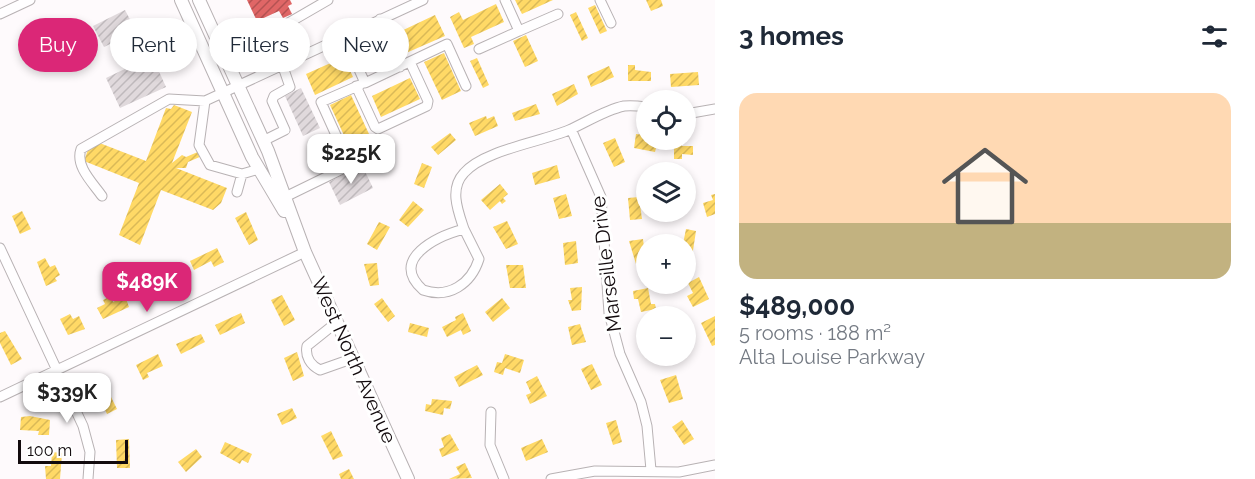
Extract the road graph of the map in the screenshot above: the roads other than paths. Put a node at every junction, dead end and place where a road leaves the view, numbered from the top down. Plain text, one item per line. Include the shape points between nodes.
1 (30, 0) edge
2 (199, 0) edge
3 (328, 0) edge
4 (423, 0) edge
5 (505, 0) edge
6 (600, 0) edge
7 (183, 1) edge
8 (0, 14) edge
9 (558, 14) dead end
10 (297, 18) edge
11 (384, 18) edge
12 (611, 22) dead end
13 (519, 31) junction
14 (479, 49) dead end
15 (410, 62) joint
16 (264, 72) edge
17 (285, 72) edge
18 (356, 72) edge
19 (388, 72) edge
20 (238, 84) junction
21 (360, 84) junction
22 (466, 86) dead end
23 (223, 92) junction
24 (206, 101) junction
25 (636, 107) edge
26 (715, 109) edge
27 (696, 112) edge
28 (571, 129) junction
29 (263, 141) junction
30 (340, 144) dead end
31 (365, 158) dead end
32 (259, 169) junction
33 (242, 174) junction
34 (237, 192) dead end
35 (102, 196) dead end
36 (281, 199) junction
37 (464, 229) junction
38 (303, 247) junction
39 (0, 248) edge
40 (337, 322) junction
41 (354, 358) junction
42 (57, 370) junction
43 (0, 397) edge
44 (491, 412) dead end
45 (715, 465) edge
46 (651, 470) junction
47 (88, 479) edge
48 (408, 479) edge
49 (504, 479) edge
50 (551, 479) edge

1 - 8 street
2 - 20 main road, West North Avenue
3 - 10 street
4 - 11 street
5 - 13 street
6 - 12 street
7 - 23 main road, West North Avenue
9 - 13 street
13 - 14 street
15 - 21 street via 427,106 378,129
15 - 22 street via 447,44
16 - 20 street
17 - 29 street via 290,87 272,101 285,130
18 - 21 street
19 - 21 street
20 - 23 street
20 - 29 main road, West North Avenue
21 - 30 street via 321,102
23 - 24 street
23 - 32 main road, West North Avenue
24 - 33 street via 199,146 210,165
24 - 35 street via 169,99 81,149 80,165
25 - 28 street via 624,106
26 - 27 street
28 - 37 street via 494,156 464,173 455,196
28 - 46 street, Marseille Drive via 601,197 609,313 616,342 641,402
29 - 36 main road, West North Avenue
31 - 36 street
32 - 33 street
32 - 36 main road, West North Avenue
33 - 34 street
36 - 38 main road, West North Avenue
37 - 37 street via 414,255 412,275 423,290 442,293 474,274 479,259
38 - 40 main road, West North Avenue
38 - 42 street
39 - 42 street
40 - 41 main road, West North Avenue
40 - 41 street via 307,346 307,356 320,370
41 - 48 main road, West North Avenue
42 - 43 street
42 - 47 street via 86,434
44 - 49 street via 490,445
45 - 46 street via 679,472
46 - 50 street via 595,471

